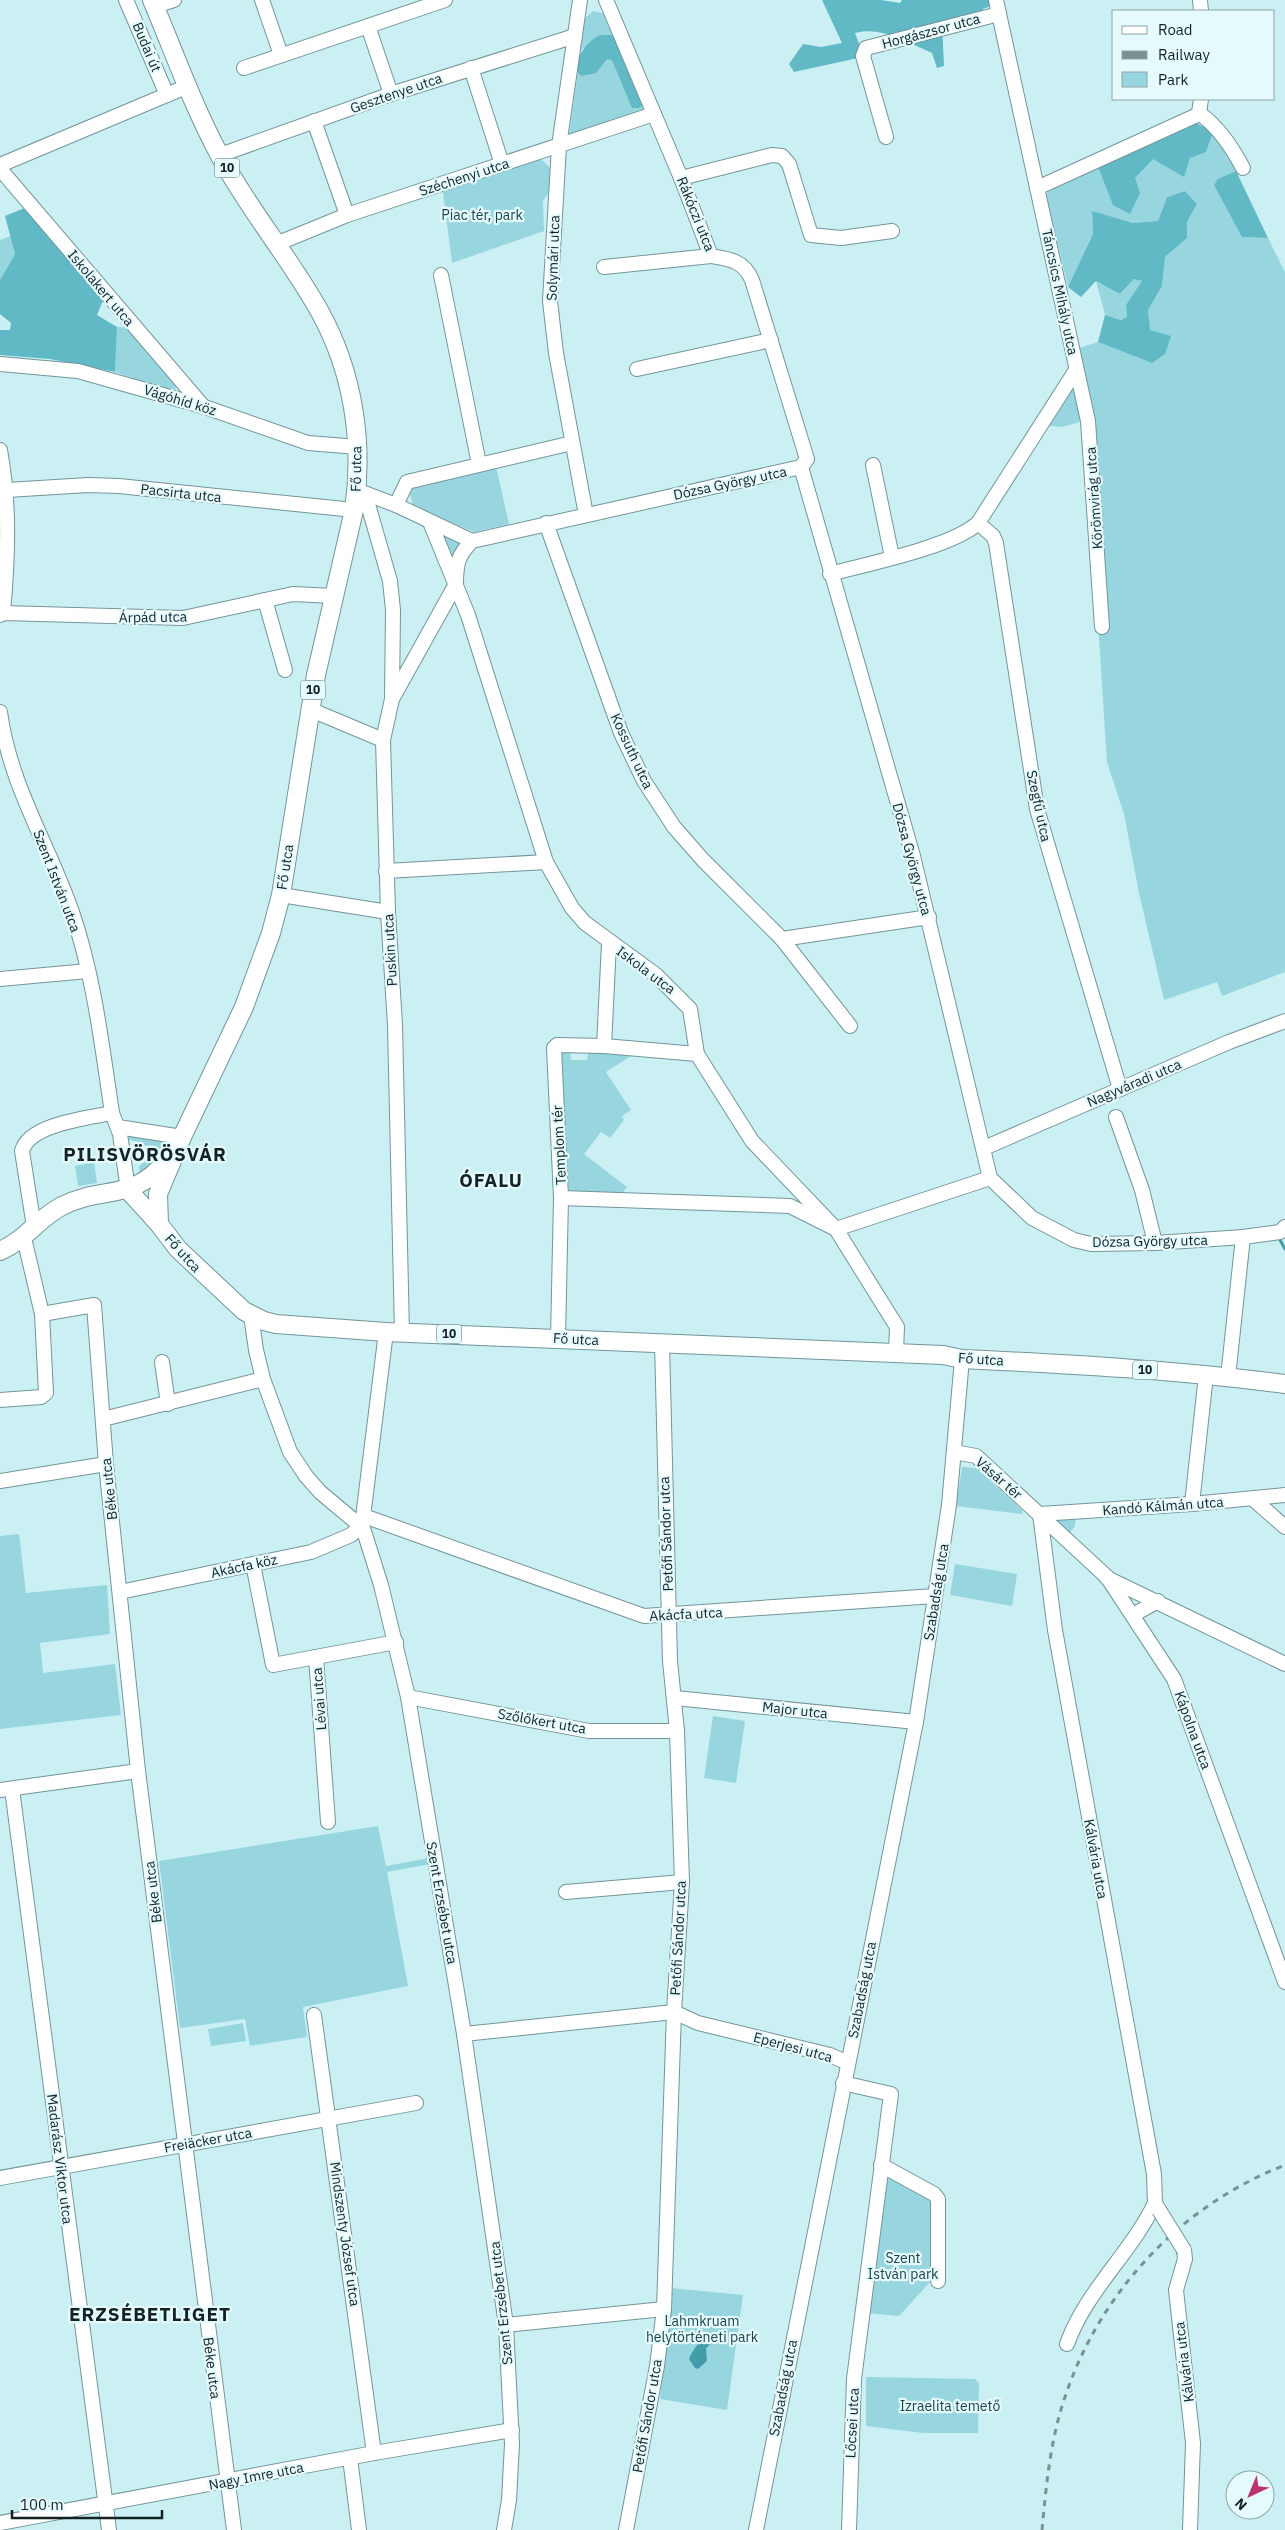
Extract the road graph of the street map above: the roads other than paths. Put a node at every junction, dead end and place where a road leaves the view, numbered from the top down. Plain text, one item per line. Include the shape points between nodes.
1 (126, 0) edge
2 (174, 0) edge
3 (262, 0) edge
4 (445, 0) edge
5 (580, 0) edge
6 (606, 0) edge
7 (153, 3) edge
8 (998, 7) edge
9 (368, 26) junction
10 (574, 36) junction
11 (281, 55) junction
12 (244, 68) dead end
13 (471, 68) junction
14 (188, 86) junction
15 (391, 94) junction
16 (167, 95) junction
17 (1201, 100) edge
18 (1199, 113) junction
19 (654, 114) junction
20 (314, 121) junction
21 (886, 137) dead end
22 (559, 146) junction
23 (220, 155) junction
24 (502, 164) junction
25 (1243, 168) dead end
26 (2, 173) edge
27 (681, 178) junction
28 (1037, 188) junction
29 (347, 214) junction
30 (892, 231) dead end
31 (276, 244) junction
32 (711, 256) junction
33 (604, 267) dead end
34 (441, 276) dead end
35 (771, 340) junction
36 (0, 364) edge
37 (637, 369) dead end
38 (1076, 370) junction
39 (202, 406) junction
40 (572, 444) junction
41 (358, 447) junction
42 (0, 450) edge
43 (479, 464) junction
44 (873, 465) dead end
45 (801, 467) junction
46 (7, 490) junction
47 (361, 492) junction
48 (396, 505) junction
49 (354, 510) junction
50 (586, 515) junction
51 (430, 522) junction
52 (546, 523) junction
53 (978, 523) junction
54 (472, 540) junction
55 (892, 557) junction
56 (830, 574) junction
57 (456, 584) junction
58 (334, 596) junction
59 (265, 600) junction
60 (1, 614) edge
61 (1102, 627) dead end
62 (286, 670) dead end
63 (392, 699) junction
64 (309, 709) junction
65 (0, 712) edge
66 (383, 740) junction
67 (546, 862) junction
68 (386, 871) junction
69 (281, 895) junction
70 (388, 912) junction
71 (928, 917) junction
72 (782, 940) junction
73 (609, 943) junction
74 (88, 971) junction
75 (0, 979) edge
76 (1285, 1021) edge
77 (850, 1026) dead end
78 (604, 1046) junction
79 (697, 1054) junction
80 (1120, 1089) junction
81 (112, 1113) junction
82 (1116, 1117) dead end
83 (118, 1127) junction
84 (180, 1142) junction
85 (984, 1148) junction
86 (990, 1178) junction
87 (132, 1190) junction
88 (158, 1194) junction
89 (561, 1198) junction
90 (159, 1224) junction
91 (836, 1229) junction
92 (29, 1232) junction
93 (1283, 1234) edge
94 (1243, 1237) junction
95 (1155, 1243) junction
96 (0, 1251) edge
97 (42, 1314) junction
98 (251, 1316) junction
99 (394, 1332) junction
100 (558, 1338) junction
101 (662, 1343) junction
102 (896, 1352) junction
103 (962, 1358) junction
104 (162, 1362) dead end
105 (1206, 1375) junction
106 (1228, 1377) junction
107 (264, 1379) junction
108 (1285, 1384) edge
109 (0, 1400) edge
110 (168, 1404) junction
111 (103, 1419) junction
112 (954, 1450) junction
113 (106, 1464) junction
114 (0, 1481) edge
115 (1285, 1495) edge
116 (1253, 1499) junction
117 (1192, 1504) junction
118 (1040, 1514) junction
119 (363, 1521) junction
120 (1285, 1525) edge
121 (253, 1564) junction
122 (1107, 1577) junction
123 (120, 1592) junction
124 (935, 1596) junction
125 (1158, 1601) junction
126 (1133, 1615) junction
127 (669, 1616) junction
128 (396, 1642) junction
129 (316, 1657) junction
130 (1285, 1664) edge
131 (408, 1697) junction
132 (675, 1698) junction
133 (916, 1722) junction
134 (677, 1731) junction
135 (138, 1771) junction
136 (6, 1790) edge
137 (328, 1822) dead end
138 (682, 1882) junction
139 (566, 1892) dead end
140 (1285, 1982) edge
141 (674, 2012) junction
142 (314, 2015) dead end
143 (464, 2034) junction
144 (848, 2063) junction
145 (844, 2084) junction
146 (416, 2103) dead end
147 (329, 2118) junction
148 (184, 2144) junction
149 (61, 2166) junction
150 (881, 2166) junction
151 (0, 2178) edge
152 (1157, 2206) junction
153 (938, 2281) dead end
154 (664, 2309) junction
155 (506, 2325) junction
156 (1067, 2344) dead end
157 (512, 2430) junction
158 (374, 2453) junction
159 (350, 2458) junction
160 (227, 2482) junction
161 (105, 2504) junction
162 (0, 2523) edge
163 (109, 2530) edge
164 (234, 2530) edge
165 (359, 2530) edge
166 (504, 2530) edge
167 (626, 2530) edge
168 (756, 2530) edge
169 (850, 2530) edge
170 (1190, 2530) edge

1 - 16 street, Budai út
2 - 7 street
3 - 11 street
4 - 9 street
5 - 10 street, Solymári utca
6 - 19 street, Rákóczi utca
7 - 14 main road, Budai út / 10
8 - 21 street, Horgászsor utca via 866,48 863,56
8 - 28 street, Táncsics Mihály utca
9 - 11 street
9 - 15 street
10 - 13 street, Gesztenye utca
10 - 22 street, Solymári utca
11 - 12 street
13 - 15 street, Gesztenye utca
13 - 24 street
14 - 16 street
14 - 23 main road, Fő utca / 10
15 - 20 street, Gesztenye utca
16 - 26 street
17 - 18 street
18 - 25 street via 1232,146
18 - 28 street
19 - 22 street, Széchenyi utca
19 - 27 street, Rákóczi utca
20 - 23 street, Gesztenye utca
20 - 29 street
22 - 24 street, Széchenyi utca
22 - 40 street, Solymári utca via 550,301
23 - 31 main road, Fő utca / 10
24 - 29 street, Széchenyi utca
26 - 39 street, Iskolakert utca
27 - 30 street via 772,155 782,156 789,164 811,235 841,238
27 - 32 street, Rákóczi utca
28 - 38 street, Táncsics Mihály utca
29 - 31 street, Széchenyi utca
31 - 41 main road, Fő utca / 10 via 320,313 339,356 352,400
32 - 33 street
32 - 35 street, Rákóczi utca via 729,258 748,271
34 - 43 street
35 - 37 street
35 - 45 street, Rákóczi utca via 806,458
36 - 39 street, Vágóhíd köz via 78,371
38 - 53 street, Táncsics Mihály utca
38 - 61 street, Körömvirág utca via 1088,422
39 - 41 street, Vágóhíd köz via 308,443
40 - 43 street
40 - 50 street, Solymári utca
41 - 47 main road, Fő utca / 10
42 - 46 street
43 - 48 street via 407,482
44 - 55 street
45 - 50 street, Dózsa György utca
45 - 56 street, Dózsa György utca
46 - 49 street, Pacsirta utca via 119,486
46 - 60 street via 7,568
47 - 48 street
47 - 49 main road, Fő utca / 10
47 - 63 street via 390,581 393,610
48 - 51 street
49 - 58 main road, Fő utca / 10
50 - 52 street, Dózsa György utca
51 - 54 street
51 - 57 street, Iskola utca
52 - 54 street, Dózsa György utca
52 - 72 street, Kossuth utca via 621,733 644,781 674,828
53 - 55 street, Táncsics Mihály utca via 962,535
53 - 80 street, Szegfű utca via 996,543 1037,809
54 - 57 street via 456,565
55 - 56 street, Táncsics Mihály utca
56 - 71 street, Dózsa György utca
57 - 63 street, Puskin utca
57 - 67 street, Iskola utca
58 - 59 street, Árpád utca via 293,594
58 - 64 main road, Fő utca / 10
59 - 60 street, Árpád utca via 183,618
59 - 62 street
63 - 66 street, Puskin utca
64 - 66 street
64 - 69 main road, Fő utca / 10
65 - 74 street, Szent István utca via 12,769 72,912
66 - 68 street, Puskin utca
67 - 68 street
67 - 73 street, Iskola utca via 572,908
68 - 70 street, Puskin utca
69 - 70 street
69 - 84 main road, Fő utca / 10 via 246,1002
70 - 99 street, Puskin utca via 395,1026
71 - 72 street
71 - 85 street, Dózsa György utca
72 - 77 street, Kossuth utca
73 - 78 street
73 - 79 street, Iskola utca via 656,976 686,1004 693,1018
74 - 75 street
74 - 81 street, Szent István utca
76 - 80 street, Nagyváradi utca
78 - 79 street, Templom tér
78 - 89 street, Templom tér via 557,1044 554,1048
79 - 91 street, Iskola utca via 752,1141
80 - 85 street, Nagyváradi utca
81 - 83 street, Szent István utca
81 - 92 street via 42,1130 23,1146
82 - 95 street via 1142,1190
83 - 84 street
83 - 87 street, Szent István utca
84 - 87 main road via 154,1174
84 - 88 main road, Fő utca / 10
85 - 86 street, Dózsa György utca
86 - 91 street
86 - 95 street, Dózsa György utca via 1032,1218 1074,1240 1091,1244
87 - 88 main road via 146,1197
87 - 90 main road
87 - 92 main road via 69,1202
88 - 90 main road, Fő utca / 10
89 - 91 street, Templom tér via 790,1206
89 - 100 street
90 - 98 main road, Fő utca / 10 via 186,1258
91 - 102 street, Iskola utca via 897,1327
92 - 96 main road
92 - 97 street
93 - 94 street, Dózsa György utca
94 - 95 street, Dózsa György utca
94 - 106 street
97 - 109 street via 46,1393 42,1397
97 - 111 street, Béke utca via 94,1305
98 - 99 main road, Fő utca / 10 via 276,1324
98 - 107 street
99 - 100 main road, Fő utca / 10
99 - 119 street, Puskin utca via 367,1479
100 - 101 main road, Fő utca / 10
101 - 102 main road, Fő utca / 10
101 - 127 street, Petőfi Sándor utca
102 - 103 main road, Fő utca / 10
103 - 105 main road, Fő utca / 10
103 - 112 street
104 - 110 street
105 - 106 main road, Fő utca / 10
105 - 117 street
106 - 108 main road, Fő utca / 10
107 - 110 street
107 - 119 street via 296,1463 320,1492
110 - 111 street
111 - 113 street, Béke utca
112 - 118 street, Vásár tér via 976,1456
112 - 124 street, Szabadság utca
113 - 114 street
113 - 123 street, Béke utca
115 - 116 street, Kandó Kálmán utca
116 - 117 street, Kandó Kálmán utca
116 - 120 street
117 - 118 street, Kandó Kálmán utca
118 - 122 street, Kápolna utca
118 - 152 street, Kálvária utca via 1055,1630 1154,2174
119 - 121 street, Akácfa köz via 351,1535 311,1552
119 - 127 street, Akácfa utca via 625,1611 644,1616
119 - 128 street, Szent Erzsébet utca
121 - 123 street, Akácfa köz
121 - 129 street via 271,1664
122 - 125 street
122 - 126 street, Kápolna utca
123 - 135 street, Béke utca
124 - 127 street, Akácfa utca
124 - 133 street, Szabadság utca
125 - 126 street
125 - 130 street
126 - 140 street, Kápolna utca via 1174,1679
127 - 132 street, Petőfi Sándor utca
128 - 129 street, Lévai utca
128 - 131 street, Szent Erzsébet utca
129 - 137 street, Lévai utca
131 - 134 street, Szőlőkert utca via 589,1731
131 - 143 street, Szent Erzsébet utca
132 - 133 street, Major utca
132 - 134 street, Petőfi Sándor utca
133 - 144 street, Szabadság utca
134 - 138 street, Petőfi Sándor utca
135 - 136 street
135 - 148 street, Béke utca
136 - 149 street, Madarász Viktor utca
138 - 139 street
138 - 141 street, Petőfi Sándor utca
141 - 143 street
141 - 144 street, Eperjesi utca via 683,2028 826,2063
141 - 154 street, Petőfi Sándor utca
142 - 147 street, Mindszenty József utca
143 - 155 street, Szent Erzsébet utca
144 - 145 street, Szabadság utca
145 - 150 street via 890,2094
145 - 168 street, Szabadság utca
146 - 147 street, Freiäcker utca
147 - 148 street, Freiäcker utca
147 - 158 street, Mindszenty József utca
148 - 149 street, Freiäcker utca
148 - 160 street, Béke utca
149 - 151 street, Freiäcker utca
149 - 161 street, Madarász Viktor utca
150 - 153 street via 938,2199
150 - 169 street, Lőcsei utca via 854,2379
152 - 156 street via 1086,2303
152 - 170 street, Kálvária utca, bridge via 1184,2250 1185,2259 1176,2290 1193,2442
154 - 155 street
154 - 167 street, Petőfi Sándor utca via 657,2366
155 - 157 street, Szent Erzsébet utca
157 - 158 street, Nagy Imre utca
157 - 166 street, Szent Erzsébet utca via 509,2500
158 - 159 street, Nagy Imre utca
159 - 160 street, Nagy Imre utca
159 - 165 street
160 - 161 street, Nagy Imre utca
160 - 164 street, Béke utca
161 - 162 street, Nagy Imre utca
161 - 163 street, Madarász Viktor utca

